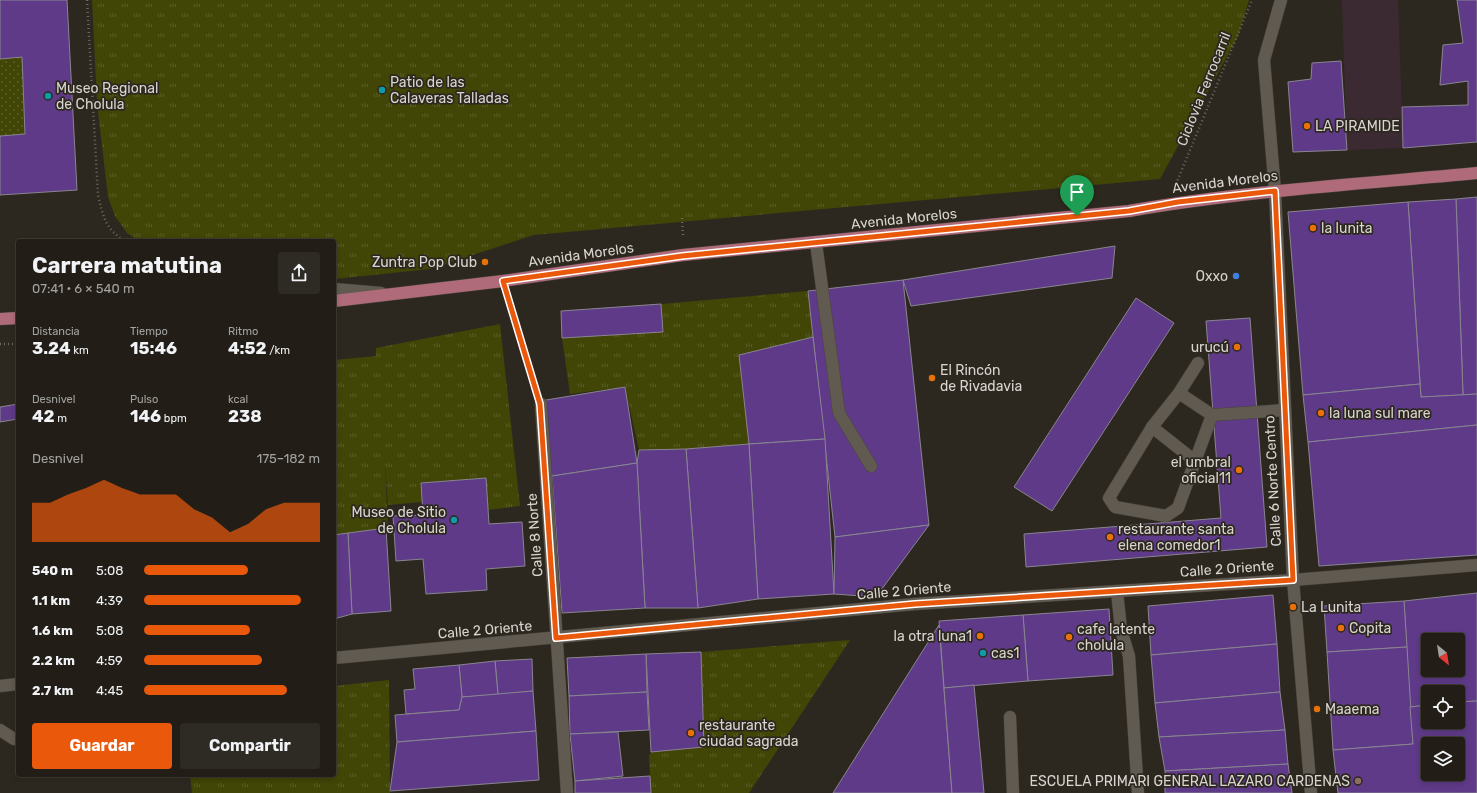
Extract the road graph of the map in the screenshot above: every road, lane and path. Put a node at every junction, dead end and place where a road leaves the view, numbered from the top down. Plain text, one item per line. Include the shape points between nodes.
1 (87, 0) edge
2 (1252, 0) edge
3 (1281, 0) edge
4 (1477, 173) edge
5 (1175, 186) dead end
6 (1275, 191) junction
7 (682, 218) dead end
8 (682, 223) dead end
9 (122, 239) edge
10 (816, 243) junction
11 (503, 281) junction
12 (336, 289) edge
13 (396, 294) junction
14 (336, 301) edge
15 (16, 318) edge
16 (0, 319) edge
17 (0, 344) edge
18 (16, 344) edge
19 (1198, 363) dead end
20 (1179, 393) junction
21 (540, 404) joint
22 (1285, 410) junction
23 (1212, 416) junction
24 (1152, 427) junction
25 (1195, 461) junction
26 (871, 466) dead end
27 (1477, 565) edge
28 (1293, 580) junction
29 (1117, 591) junction
30 (556, 638) junction
31 (336, 658) edge
32 (16, 684) edge
33 (0, 686) edge
34 (1010, 717) dead end
35 (0, 730) edge
36 (16, 739) edge
37 (567, 793) edge
38 (1012, 793) edge
39 (1138, 793) edge
40 (1311, 793) edge

1 - 9 path via 98,195 104,220 116,236
2 - 5 path, Ciclovia Ferrocarril
3 - 6 street, Calle 6 Norte Centro via 1264,60
4 - 6 main road, Avenida Morelos
6 - 10 main road, Avenida Morelos via 1178,202 1129,211
6 - 22 street, Calle 6 Norte Centro
7 - 8 path
10 - 11 main road, Avenida Morelos via 682,256
10 - 26 street via 839,413
11 - 13 main road, Avenida Morelos
11 - 21 path
12 - 13 street
13 - 14 main road, Avenida Morelos
15 - 16 main road
17 - 18 path
19 - 20 street
20 - 23 street
20 - 24 street
21 - 30 street, Calle 8 Norte
22 - 23 street
22 - 28 street, Calle 6 Norte Centro
23 - 25 street
24 - 25 street
24 - 25 street via 1109,498 1115,507 1166,516 1178,508
27 - 28 street, Calle 2 Oriente
28 - 29 street, Calle 2 Oriente
28 - 40 street, Calle 6 Norte Centro
29 - 30 street, Calle 2 Oriente via 915,604
29 - 39 street via 1121,630 1129,656
30 - 31 street, Calle 2 Oriente
30 - 37 street, Calle 8 Norte
32 - 33 street
34 - 38 street
35 - 36 street

